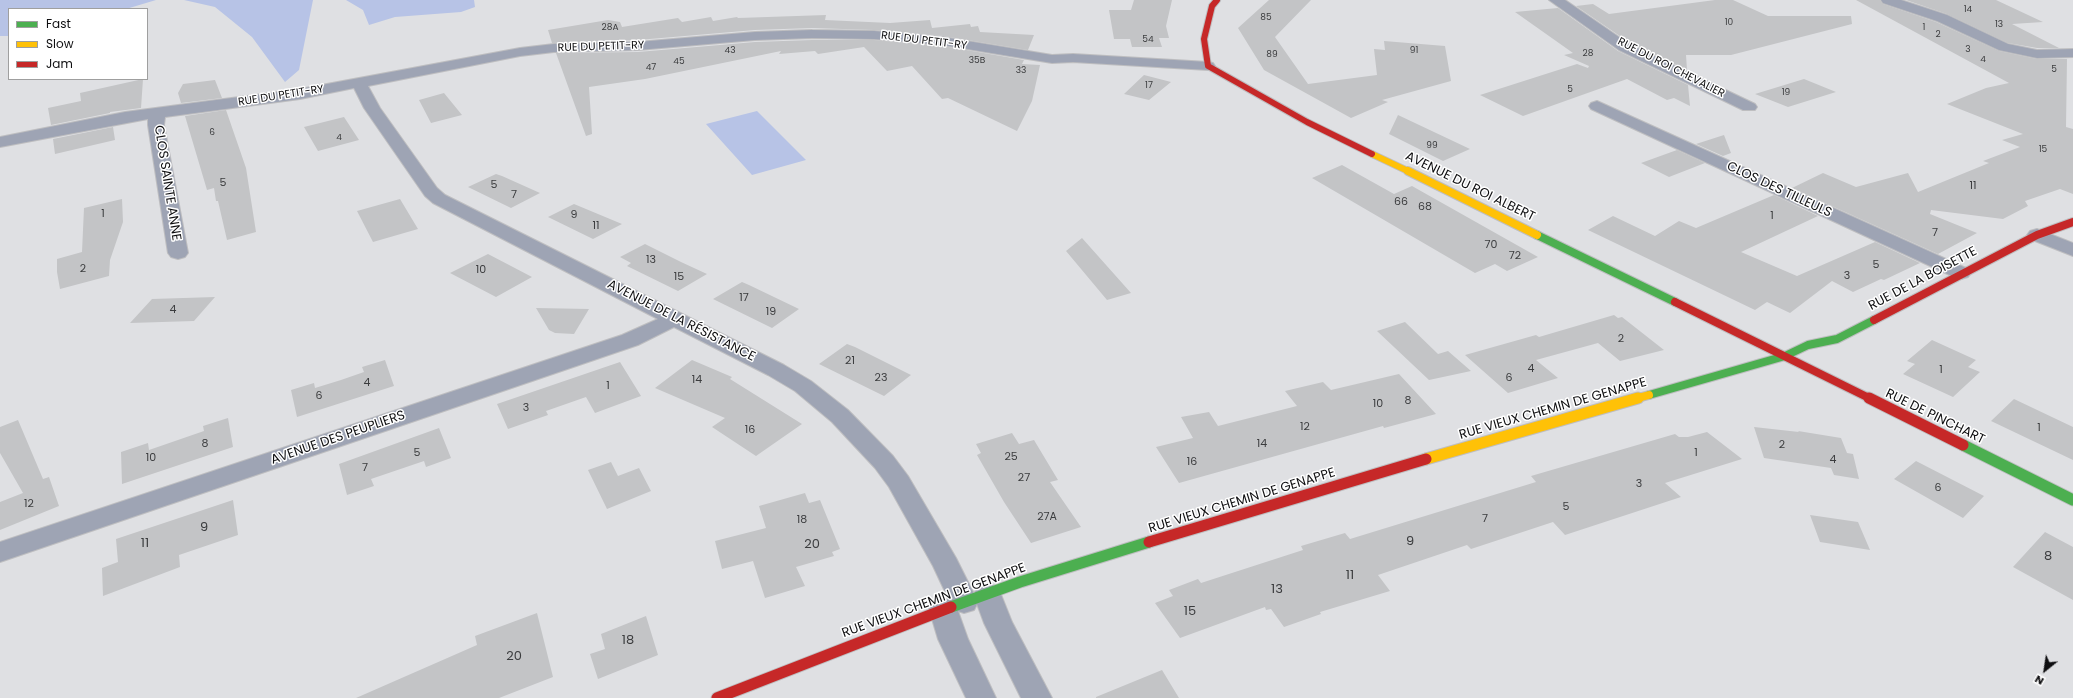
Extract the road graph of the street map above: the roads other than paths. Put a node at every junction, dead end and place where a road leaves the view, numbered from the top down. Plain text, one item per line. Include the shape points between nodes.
1 (1217, 0) edge
2 (1556, 0) edge
3 (1888, 0) edge
4 (2073, 53) edge
5 (1208, 66) junction
6 (359, 83) junction
7 (1597, 106) dead end
8 (1749, 107) dead end
9 (157, 114) junction
10 (0, 142) edge
11 (2073, 222) edge
12 (2037, 235) junction
13 (2073, 250) edge
14 (178, 253) dead end
15 (1961, 273) junction
16 (674, 319) junction
17 (1785, 356) junction
18 (2073, 500) edge
19 (0, 552) edge
20 (965, 602) junction
21 (717, 698) edge
22 (980, 698) edge
23 (1036, 698) edge

1 - 5 street via 1212,6 1204,39
2 - 8 street, RUE DU ROI CHEVALIER via 1624,47
3 - 4 street via 1942,18 2004,47 2037,54
5 - 6 street, RUE DU PETIT-RY via 1052,59 943,41 874,35 812,34 638,46 554,48 520,52
5 - 17 street, AVENUE DU ROI ALBERT via 1307,122
6 - 9 street, RUE DU PETIT-RY
6 - 16 street, AVENUE DE LA RÉSISTANCE via 372,108 431,192 439,199
7 - 15 street, CLOS DES TILLEULS
9 - 10 street, RUE DU PETIT-RY via 125,117
9 - 14 street, CLOS SAINTE ANNE via 156,125
11 - 12 street, RUE DE LA BOISETTE
12 - 13 street
12 - 15 street, RUE DE LA BOISETTE
15 - 17 street, RUE DE LA BOISETTE via 1837,339 1808,345
16 - 19 street, AVENUE DES PEUPLIERS via 630,340
16 - 20 street, AVENUE DE LA RÉSISTANCE via 803,386 853,428 899,482
17 - 18 street, RUE DE PINCHART
17 - 20 street, RUE VIEUX CHEMIN DE GENAPPE via 1330,487 1020,582
20 - 21 street, RUE VIEUX CHEMIN DE GENAPPE
20 - 22 street, AVENUE DE LA RÉSISTANCE via 953,640
20 - 23 street, AVENUE DE LA RÉSISTANCE via 998,623

